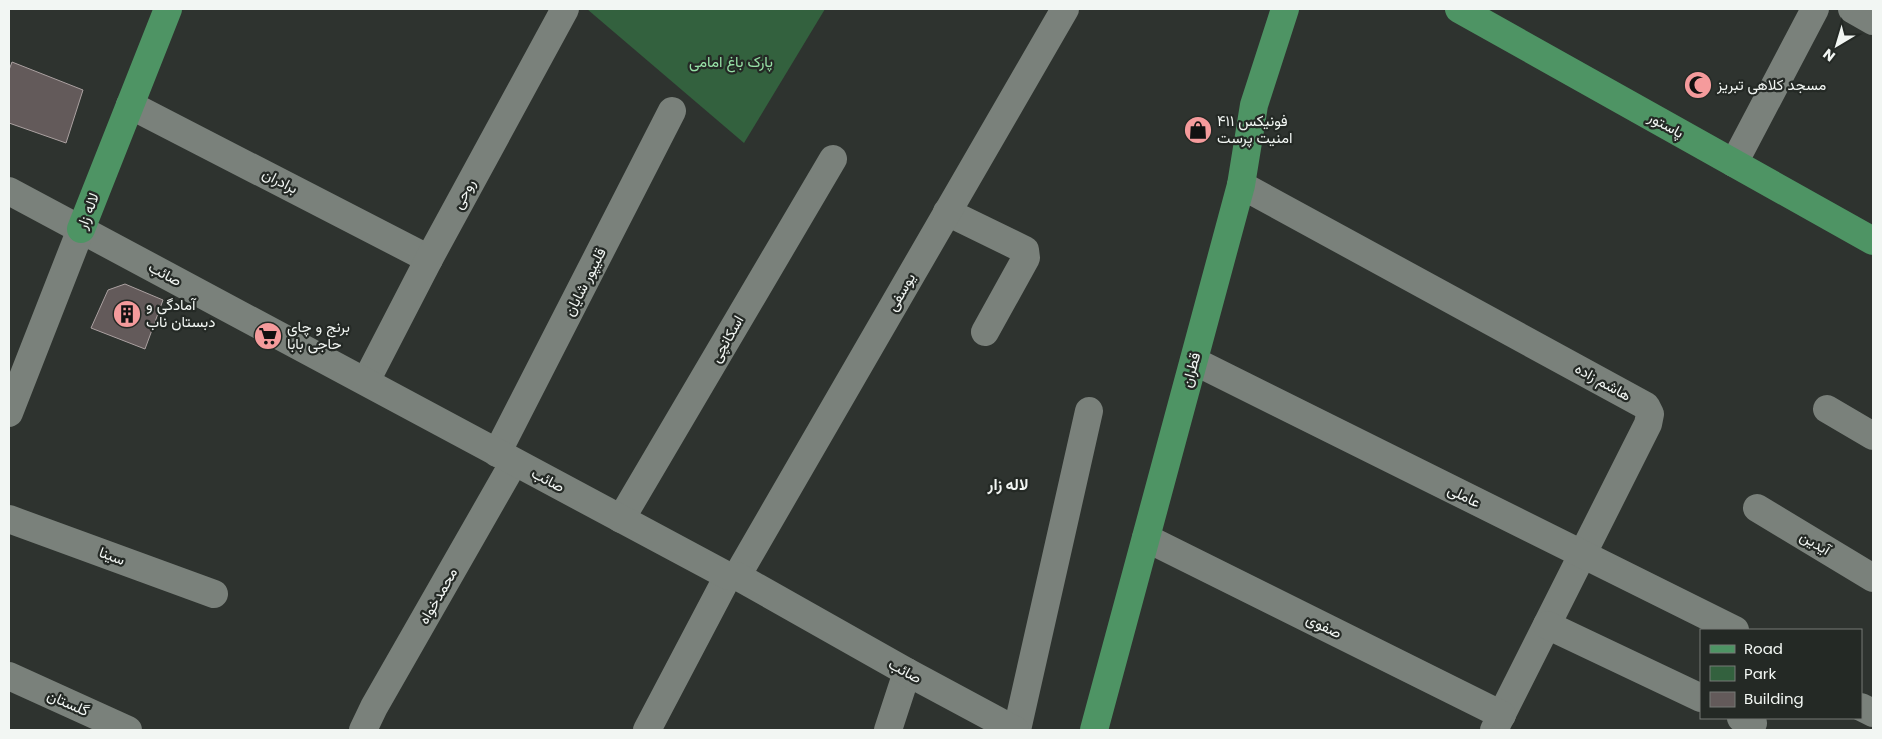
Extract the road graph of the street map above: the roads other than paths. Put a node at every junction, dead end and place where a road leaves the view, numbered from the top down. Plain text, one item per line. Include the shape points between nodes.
1 (168, 9) edge
2 (565, 9) edge
3 (1064, 9) edge
4 (1284, 9) edge
5 (1459, 9) edge
6 (1816, 9) edge
7 (1852, 9) edge
8 (1873, 21) edge
9 (130, 105) junction
10 (672, 111) dead end
11 (833, 159) dead end
12 (1734, 163) junction
13 (1241, 185) junction
14 (9, 191) edge
15 (947, 212) junction
16 (81, 229) junction
17 (1873, 241) edge
18 (430, 259) junction
19 (985, 332) dead end
20 (1194, 361) junction
21 (366, 381) junction
22 (1827, 409) dead end
23 (1089, 411) dead end
24 (9, 413) edge
25 (1873, 436) edge
26 (505, 458) junction
27 (1757, 508) dead end
28 (9, 519) edge
29 (621, 519) junction
30 (1146, 538) junction
31 (1582, 555) junction
32 (732, 576) junction
33 (1873, 578) edge
34 (214, 594) dead end
35 (1547, 625) junction
36 (1733, 629) edge
37 (907, 672) junction
38 (9, 676) edge
39 (1700, 698) edge
40 (1498, 722) edge
41 (128, 730) edge
42 (363, 730) edge
43 (647, 730) edge
44 (888, 730) edge
45 (1016, 730) edge
46 (1094, 730) edge

1 - 9 main road, لاله زار
2 - 18 street, روحی
3 - 15 street, یوسفی
4 - 13 main road, قطران via 1254,105
5 - 12 main road, پاستور
6 - 12 street
7 - 8 street
9 - 16 main road, لاله زار
9 - 18 street, برادران
10 - 26 street, قلیپور شایان
11 - 29 street, اسکانچی
12 - 17 main road, پاستور
13 - 20 main road, قطران
13 - 31 street, هاشم زاده via 1646,406 1650,414 1648,424
14 - 16 street, صائب
15 - 19 street via 1025,250 1026,258
15 - 32 street, یوسفی
16 - 21 street, صائب
16 - 24 street, لاله زار
18 - 21 street, روحی
20 - 30 main road, قطران
20 - 31 street, عاملی
21 - 26 street, صائب
22 - 25 street
23 - 45 street
26 - 29 street, صائب
26 - 42 street, محمدخواه
27 - 33 street, آیدین
28 - 34 street, سینا
29 - 32 street, صائب
30 - 40 street, صفوی
30 - 46 main road, قطران
31 - 35 street, هاشم زاده
31 - 36 street, عاملی
32 - 37 street, صائب
32 - 43 street, یوسفی
35 - 39 street
35 - 40 street, هاشم زاده
37 - 44 street
37 - 45 street, صائب
38 - 41 street, گلستان

